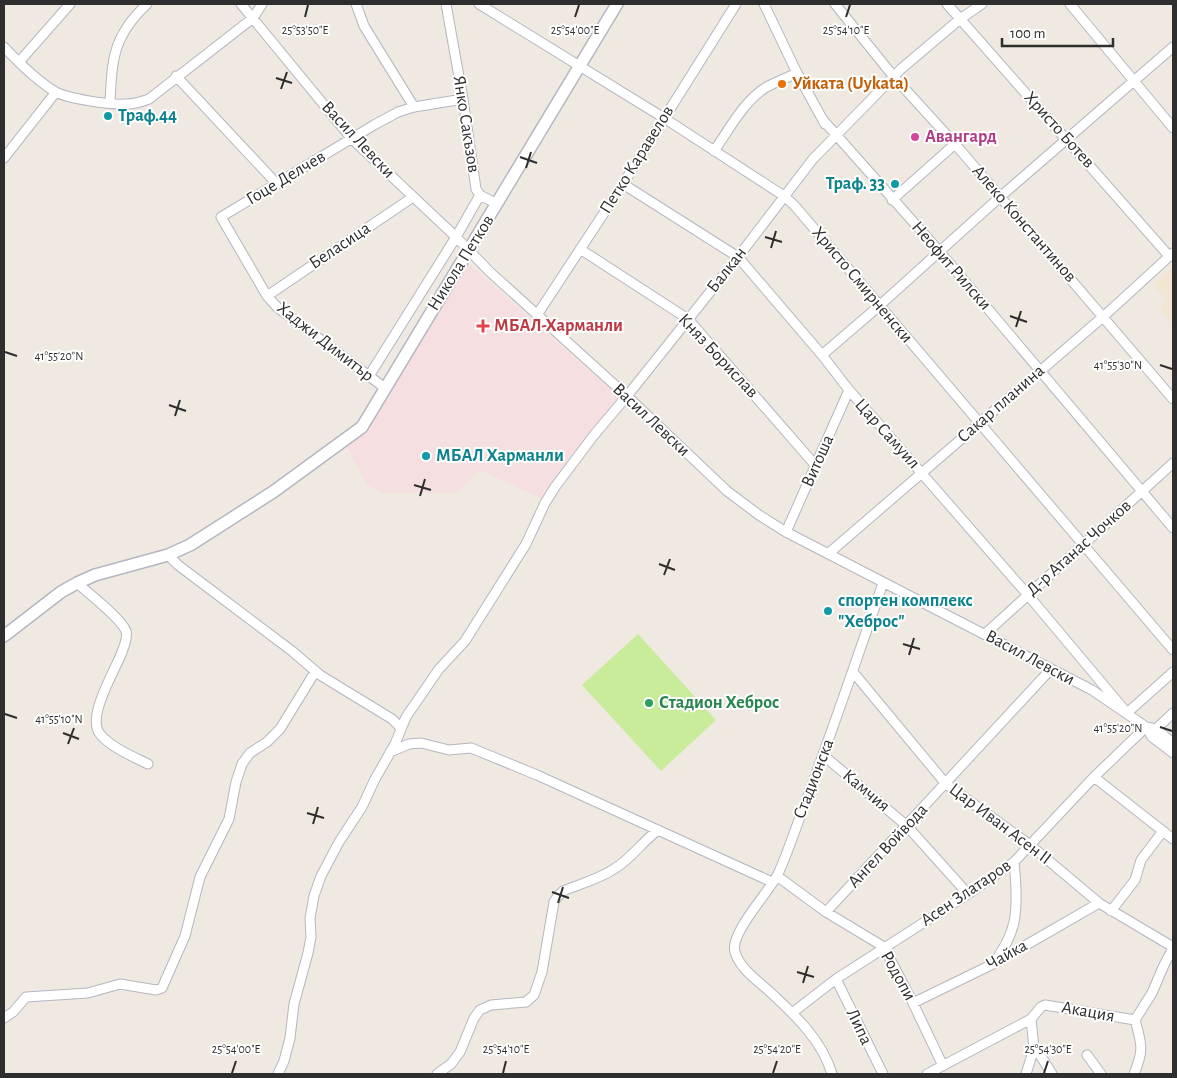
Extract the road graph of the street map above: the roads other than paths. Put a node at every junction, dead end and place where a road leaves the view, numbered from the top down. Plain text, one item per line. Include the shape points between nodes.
1 (70, 4) edge
2 (146, 4) edge
3 (241, 4) edge
4 (262, 4) edge
5 (356, 4) edge
6 (446, 4) edge
7 (479, 4) edge
8 (618, 4) edge
9 (764, 4) edge
10 (835, 4) edge
11 (947, 4) edge
12 (982, 4) edge
13 (1070, 4) edge
14 (731, 5) edge
15 (253, 18) junction
16 (960, 19) junction
17 (4, 47) edge
18 (1173, 47) edge
19 (19, 62) junction
20 (580, 66) junction
21 (797, 72) junction
22 (176, 76) junction
23 (894, 78) junction
24 (1133, 81) junction
25 (56, 92) junction
26 (463, 99) junction
27 (110, 103) junction
28 (414, 106) junction
29 (664, 118) junction
30 (1173, 128) edge
31 (835, 137) junction
32 (1067, 138) junction
33 (352, 139) junction
34 (955, 144) junction
35 (714, 151) junction
36 (4, 158) edge
37 (277, 184) junction
38 (623, 184) junction
39 (480, 195) junction
40 (784, 196) junction
41 (413, 197) junction
42 (1000, 197) junction
43 (892, 200) junction
44 (497, 204) junction
45 (221, 216) joint
46 (456, 237) junction
47 (580, 249) junction
48 (469, 250) junction
49 (939, 251) junction
50 (1171, 255) edge
51 (738, 256) junction
52 (267, 296) junction
53 (879, 306) junction
54 (537, 316) junction
55 (1104, 316) junction
56 (688, 319) junction
57 (822, 355) junction
58 (1040, 370) junction
59 (369, 376) junction
60 (385, 388) junction
61 (849, 390) junction
62 (627, 396) junction
63 (1173, 399) edge
64 (979, 422) junction
65 (1173, 463) edge
66 (816, 466) junction
67 (922, 472) junction
68 (1142, 491) junction
69 (1173, 528) edge
70 (786, 532) junction
71 (1083, 546) junction
72 (828, 553) junction
73 (168, 555) junction
74 (77, 583) junction
75 (883, 583) junction
76 (1028, 595) junction
77 (985, 634) junction
78 (4, 636) edge
79 (1173, 650) edge
80 (1051, 670) junction
81 (315, 672) junction
82 (853, 672) junction
83 (1173, 672) edge
84 (1127, 713) junction
85 (1173, 713) edge
86 (1146, 727) junction
87 (401, 728) junction
88 (1156, 729) junction
89 (1173, 743) edge
90 (390, 752) junction
91 (1173, 753) edge
92 (823, 755) junction
93 (148, 764) dead end
94 (1094, 777) junction
95 (946, 784) junction
96 (907, 826) junction
97 (658, 830) junction
98 (1163, 831) junction
99 (1173, 839) edge
100 (1030, 845) junction
101 (1014, 862) junction
102 (775, 879) junction
103 (968, 894) junction
104 (1099, 903) junction
105 (1111, 910) junction
106 (826, 912) junction
107 (884, 947) junction
108 (1173, 948) edge
109 (995, 963) junction
110 (836, 979) junction
111 (914, 1003) junction
112 (792, 1013) junction
113 (4, 1018) edge
114 (1032, 1019) junction
115 (1135, 1020) junction
116 (1034, 1048) junction
117 (1087, 1054) dead end
118 (943, 1066) junction
119 (278, 1074) edge
120 (437, 1074) edge
121 (832, 1074) edge
122 (883, 1074) edge
123 (928, 1074) edge
124 (1026, 1074) edge
125 (1052, 1074) edge
126 (1101, 1074) edge
127 (1134, 1074) edge

1 - 19 street
2 - 27 street via 123,31 116,47 111,66
3 - 15 street, Васил Левски
4 - 15 street
5 - 28 street via 364,26
6 - 26 street, Янко Сакъзов
7 - 20 street, Христо Смирненски
8 - 20 street, Никола Петков
9 - 21 street, Неофит Рилски
10 - 23 street, Алеко Константинов
11 - 16 street, Христо Ботев
12 - 16 street, Балкан
13 - 24 street
14 - 29 street, Петко Каравелов
15 - 22 street
15 - 33 street, Васил Левски
16 - 23 street, Балкан
16 - 32 street, Христо Ботев
17 - 19 street
18 - 24 street
19 - 25 street
20 - 29 street, Христо Смирненски
20 - 44 street, Никола Петков
21 - 31 street, Неофит Рилски
21 - 35 street via 765,88 751,100
22 - 27 street via 149,99 125,105
22 - 37 street
23 - 31 street, Балкан
23 - 34 street, Алеко Константинов
24 - 30 street
24 - 32 street
25 - 27 street
25 - 36 street
26 - 28 street, Гоце Делчев
26 - 39 street, Янко Сакъзов via 476,189
28 - 33 street, Гоце Делчев
29 - 35 street, Христо Смирненски
29 - 38 street, Петко Каравелов
31 - 40 street, Балкан
31 - 43 street, Неофит Рилски
32 - 42 street
32 - 50 street, Христо Ботев
33 - 37 street, Гоце Делчев
33 - 41 street, Васил Левски
34 - 42 street, Алеко Константинов
34 - 43 street
35 - 40 street, Христо Смирненски
37 - 45 street, Гоце Делчев
38 - 47 street, Петко Каравелов
38 - 51 street, Цар Самуил
39 - 44 street
39 - 46 street, Янко Сакъзов
40 - 51 street, Балкан
40 - 53 street, Христо Смирненски
41 - 46 street, Васил Левски
41 - 52 street, Беласица
42 - 49 street
42 - 55 street, Алеко Константинов
43 - 49 street, Неофит Рилски
44 - 48 street, Никола Петков
45 - 52 street, Хаджи Димитър
46 - 48 street, Васил Левски
46 - 59 street, Янко Сакъзов
47 - 54 street, Петко Каравелов
47 - 56 street, Княз Борислав
48 - 54 street, Васил Левски
48 - 60 street, Никола Петков
49 - 53 street
49 - 58 street, Неофит Рилски
50 - 55 street, Сакар планина
51 - 56 street, Балкан
51 - 57 street, Цар Самуил
52 - 59 street, Хаджи Димитър
53 - 57 street
53 - 64 street, Христо Смирненски
54 - 62 street, Васил Левски
55 - 58 street, Сакар планина
55 - 63 street, Алеко Константинов
56 - 62 street, Балкан
56 - 66 street, Княз Борислав
57 - 61 street, Цар Самуил
58 - 64 street, Сакар планина
58 - 68 street, Неофит Рилски
59 - 60 street, Хаджи Димитър
60 - 73 street, Никола Петков via 362,427 273,492 190,545
61 - 66 street, Витоша
61 - 67 street, Цар Самуил
62 - 70 street, Васил Левски via 727,491
62 - 87 street, Балкан via 565,471 545,503 526,544 465,641 439,669
64 - 67 street, Сакар планина
64 - 71 street, Христо Смирненски
65 - 68 street, Д-р Атанас Чочков
66 - 70 street, Витоша
67 - 72 street, Сакар планина
67 - 76 street, Цар Самуил
68 - 69 street, Неофит Рилски
68 - 71 street, Д-р Атанас Чочков
70 - 72 street, Васил Левски
71 - 76 street, Д-р Атанас Чочков
71 - 79 street, Христо Смирненски
72 - 75 street, Васил Левски
73 - 74 street, Никола Петков
73 - 81 street
74 - 78 street, Никола Петков
74 - 93 street via 111,613 127,634 98,707 95,722 99,733
75 - 77 street, Васил Левски
75 - 82 street, Стадионска
76 - 77 street, Д-р Атанас Чочков
76 - 84 street, Цар Самуил
77 - 80 street, Васил Левски
80 - 84 street, Васил Левски via 1092,690
80 - 95 street, Ангел Войвода
81 - 87 street via 392,719
81 - 113 street via 280,729 250,753 242,764 228,819 200,877 185,936 162,988 156,990 120,984 88,993 26,997
82 - 92 street, Стадионска
82 - 95 street, Цар Иван Асен II
83 - 84 street
84 - 86 street, Васил Левски
85 - 88 street
86 - 88 street
86 - 91 street via 1152,737
86 - 94 street, Асен Златаров
87 - 90 street, Балкан
88 - 89 street
90 - 97 street, Родопи via 421,743 449,750 471,748
90 - 119 street, Балкан via 321,876 314,896 308,953 294,1004 290,1038
92 - 96 street, Камчия
92 - 102 street, Стадионска
94 - 98 street
94 - 100 street, Асен Златаров
95 - 96 street, Ангел Войвода
95 - 100 street, Цар Иван Асен II
96 - 103 street, Камчия
96 - 106 street, Ангел Войвода
97 - 102 street, Родопи
97 - 120 street via 613,870 557,896 542,972 534,995 526,1002 491,1005 480,1010 452,1064
98 - 99 street
98 - 105 street via 1141,860 1135,880
100 - 101 street, Асен Златаров
100 - 104 street, Цар Иван Асен II
101 - 103 street, Асен Златаров
101 - 109 street via 1014,921 1010,936
102 - 106 street, Родопи
102 - 112 street, Стадионска via 735,939 735,954 742,967
103 - 107 street, Асен Златаров
104 - 105 street, Цар Иван Асен II
104 - 109 street, Чайка
105 - 108 street, Цар Иван Асен II
106 - 107 street, Родопи
107 - 110 street, Асен Златаров
107 - 111 street, Родопи
108 - 115 street
109 - 111 street, Чайка
110 - 112 street, Асен Златаров
110 - 122 street, Липа
111 - 118 street, Родопи
112 - 121 street via 821,1048
114 - 115 street, Акация via 1041,1007 1050,1006
114 - 116 street
114 - 118 street
115 - 127 street via 1141,1056
116 - 124 street
116 - 125 street
117 - 126 street
118 - 123 street

